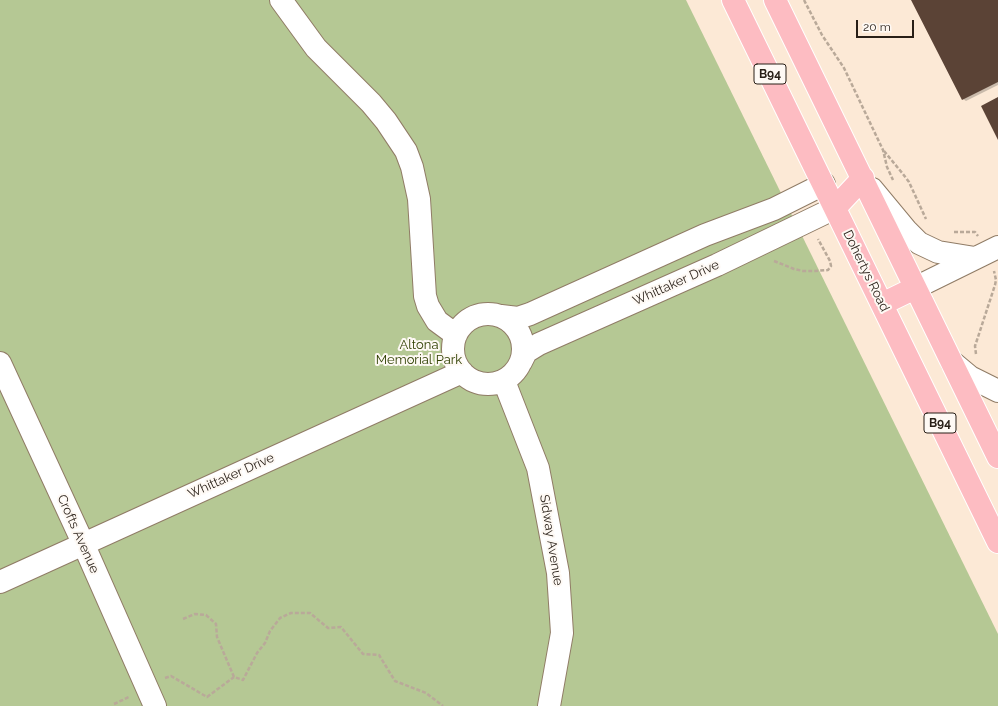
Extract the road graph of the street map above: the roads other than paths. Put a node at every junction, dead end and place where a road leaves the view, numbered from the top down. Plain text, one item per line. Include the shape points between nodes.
1 (281, 0) edge
2 (734, 0) edge
3 (775, 0) edge
4 (863, 178) junction
5 (824, 184) junction
6 (835, 208) junction
7 (705, 235) junction
8 (986, 252) edge
9 (717, 265) junction
10 (915, 288) junction
11 (882, 304) junction
12 (501, 316) junction
13 (456, 335) junction
14 (521, 362) junction
15 (952, 362) junction
16 (0, 363) edge
17 (462, 372) junction
18 (504, 381) junction
19 (998, 391) edge
20 (998, 457) edge
21 (998, 542) edge
22 (83, 543) junction
23 (0, 582) edge
24 (151, 697) edge
25 (549, 706) edge

1 - 13 street via 316,48 386,121 406,151 419,199 425,296 437,321
2 - 5 main road, Dohertys Road / B94
3 - 4 main road, B94
4 - 5 main road
4 - 6 main road
4 - 8 street via 919,243 938,252
4 - 10 main road, B94
5 - 6 main road, Dohertys Road / B94
5 - 7 street via 774,209
6 - 9 street, Whittaker Drive
6 - 11 main road, Dohertys Road / B94
7 - 9 street via 715,237 723,244 724,255
7 - 12 street via 530,314 518,318
8 - 10 street
9 - 14 street, Whittaker Drive via 539,344 526,352
10 - 11 main road
10 - 15 main road, B94
11 - 21 main road, Dohertys Road / B94
12 - 13 street via 487,314 473,317
12 - 14 street via 513,324 521,335 524,349
13 - 17 street via 454,352
14 - 18 street via 514,373
15 - 19 street via 970,377
15 - 20 main road, B94
16 - 22 street, Crofts Avenue
17 - 18 street via 481,384
17 - 22 street, Whittaker Drive
18 - 25 street, Sidway Avenue via 538,468 558,573 562,633
22 - 23 street, Whittaker Drive
22 - 24 street, Crofts Avenue via 108,593

